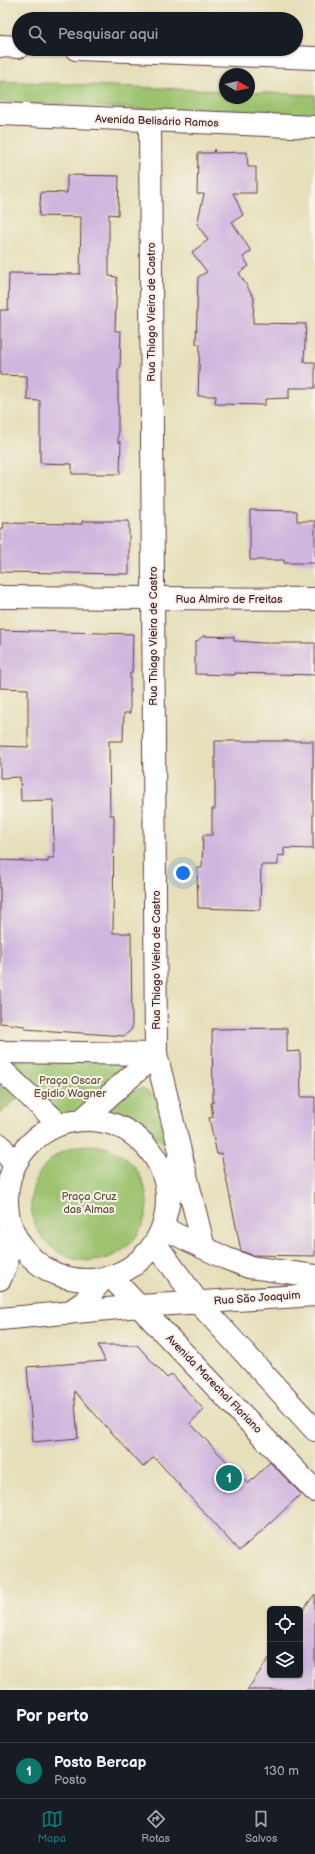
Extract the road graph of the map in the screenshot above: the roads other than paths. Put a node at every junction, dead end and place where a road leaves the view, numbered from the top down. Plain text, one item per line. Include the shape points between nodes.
1 (0, 46) edge
2 (12, 47) edge
3 (262, 56) edge
4 (315, 58) edge
5 (0, 114) edge
6 (150, 120) junction
7 (315, 127) edge
8 (0, 597) edge
9 (153, 598) junction
10 (315, 599) edge
11 (0, 1052) edge
12 (156, 1054) junction
13 (0, 1068) edge
14 (83, 1119) junction
15 (59, 1124) junction
16 (0, 1145) edge
17 (180, 1149) junction
18 (14, 1164) junction
19 (162, 1227) junction
20 (10, 1229) junction
21 (204, 1248) junction
22 (315, 1276) edge
23 (0, 1279) edge
24 (107, 1279) junction
25 (315, 1295) edge
26 (198, 1302) junction
27 (140, 1306) junction
28 (68, 1313) junction
29 (0, 1319) edge
30 (315, 1430) edge
31 (315, 1491) edge

1 - 2 street
3 - 4 street
5 - 6 street, Avenida Belisário Ramos
6 - 7 street, Avenida Belisário Ramos
6 - 9 street, Rua Thiago Vieira de Castro
8 - 9 street, Rua Almiro de Freitas
9 - 10 street, Rua Almiro de Freitas
9 - 12 street, Rua Thiago Vieira de Castro
11 - 12 street
12 - 14 street
12 - 17 street, Rua Thiago Vieira de Castro
13 - 15 street
14 - 15 street
14 - 19 street via 110,1123 136,1135 150,1150 165,1182
15 - 18 street via 33,1140
16 - 18 street
17 - 19 street, Rua Thiago Vieira de Castro
17 - 21 street, Rua Thiago Vieira de Castro
18 - 20 street via 6,1196
19 - 21 street, Rua São Joaquim
19 - 24 street via 143,1258 129,1270
19 - 26 street
20 - 23 street via 6,1265
20 - 24 street via 25,1253 47,1271 73,1280
21 - 22 street, Rua São Joaquim via 249,1267
24 - 27 street, Avenida Marechal Floriano
24 - 28 street via 84,1302
25 - 26 street, Rua São Joaquim
26 - 27 street, Rua São Joaquim
26 - 30 street
27 - 28 street, Rua São Joaquim
27 - 31 street, Avenida Marechal Floriano
28 - 29 street, Rua São Joaquim

